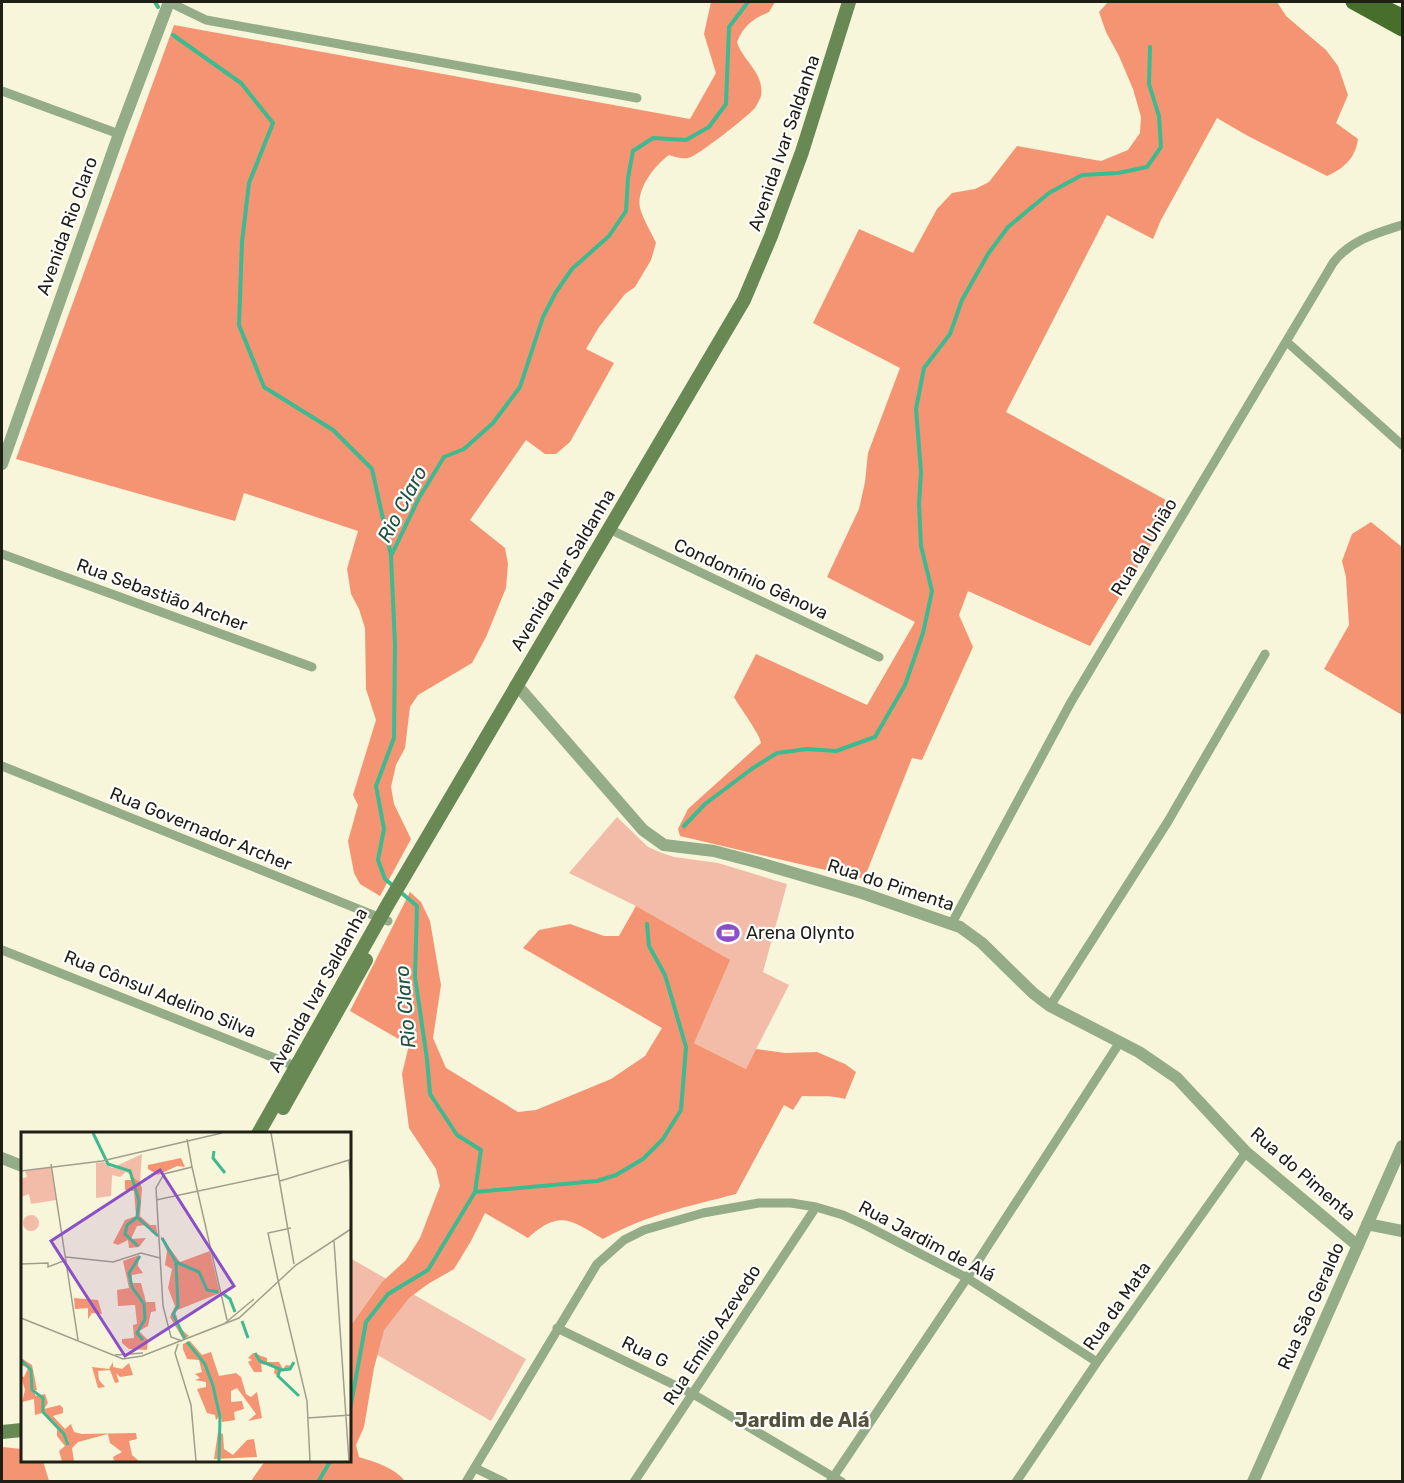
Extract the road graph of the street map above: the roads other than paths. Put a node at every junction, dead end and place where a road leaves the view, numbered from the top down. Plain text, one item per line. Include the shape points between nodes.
1 (169, 2) edge
2 (849, 2) edge
3 (859, 2) edge
4 (1353, 2) edge
5 (1372, 2) edge
6 (1402, 16) edge
7 (1402, 29) edge
8 (2, 91) edge
9 (637, 98) dead end
10 (119, 134) junction
11 (1402, 225) edge
12 (1287, 342) junction
13 (1402, 445) edge
14 (2, 464) edge
15 (612, 531) junction
16 (2, 554) edge
17 (1265, 654) dead end
18 (879, 657) dead end
19 (312, 667) dead end
20 (519, 689) junction
21 (2, 766) edge
22 (384, 920) junction
23 (952, 923) junction
24 (2, 950) edge
25 (1050, 1006) junction
26 (1120, 1042) junction
27 (301, 1068) junction
28 (259, 1132) edge
29 (269, 1132) edge
30 (1402, 1146) edge
31 (1246, 1152) junction
32 (2, 1158) edge
33 (21, 1166) edge
34 (816, 1207) junction
35 (1367, 1224) junction
36 (1402, 1230) edge
37 (1358, 1245) junction
38 (967, 1278) junction
39 (557, 1328) junction
40 (1097, 1362) junction
41 (693, 1394) junction
42 (21, 1430) edge
43 (2, 1432) edge
44 (475, 1468) junction
45 (835, 1480) edge
46 (466, 1482) edge
47 (504, 1482) edge
48 (634, 1482) edge
49 (1016, 1482) edge
50 (1253, 1482) edge

1 - 9 street via 206,20
1 - 10 street, Avenida Rio Claro
2 - 15 main road, Avenida Ivar Saldanha via 802,152 744,300
3 - 15 main road, Avenida Ivar Saldanha via 810,156 750,304
4 - 7 main road
5 - 6 main road
8 - 10 street
10 - 14 street, Avenida Rio Claro
11 - 12 street, Rua da União via 1360,240 1337,257
12 - 13 street
12 - 23 street, Rua da União via 1071,702
15 - 18 street, Condomínio Gênova
15 - 20 main road, Avenida Ivar Saldanha
16 - 19 street, Rua Sebastião Archer
17 - 25 street via 1167,824
20 - 22 main road, Avenida Ivar Saldanha
20 - 23 street, Rua do Pimenta via 643,830 658,842 756,862
21 - 22 street, Rua Governador Archer
22 - 27 main road, Avenida Ivar Saldanha
23 - 25 street, Rua do Pimenta via 982,943
24 - 27 street, Rua Cônsul Adelino Silva
25 - 26 street, Rua do Pimenta
26 - 31 street, Rua do Pimenta via 1177,1078
26 - 38 street
27 - 28 main road, Avenida Ivar Saldanha
27 - 29 main road, Avenida Ivar Saldanha
30 - 35 street, Rua São Geraldo
31 - 37 street, Rua do Pimenta
31 - 40 street, Rua da Mata
32 - 33 street
34 - 38 street, Rua Jardim de Alá via 867,1226
34 - 39 street, Rua Jardim de Alá via 791,1203 734,1206 644,1230 624,1240 597,1264
34 - 41 street, Rua Emílio Azevedo
35 - 36 street, Rua do Pimenta
35 - 37 street, Rua São Geraldo
37 - 50 street, Rua São Geraldo
38 - 40 street, Rua Jardim de Alá
38 - 45 street
39 - 41 street, Rua G
39 - 44 street, Rua Jardim de Alá
40 - 49 street, Rua da Mata
41 - 45 street, Rua G
41 - 48 street, Rua Emílio Azevedo
42 - 43 main road
44 - 46 street, Rua Jardim de Alá
44 - 47 street

